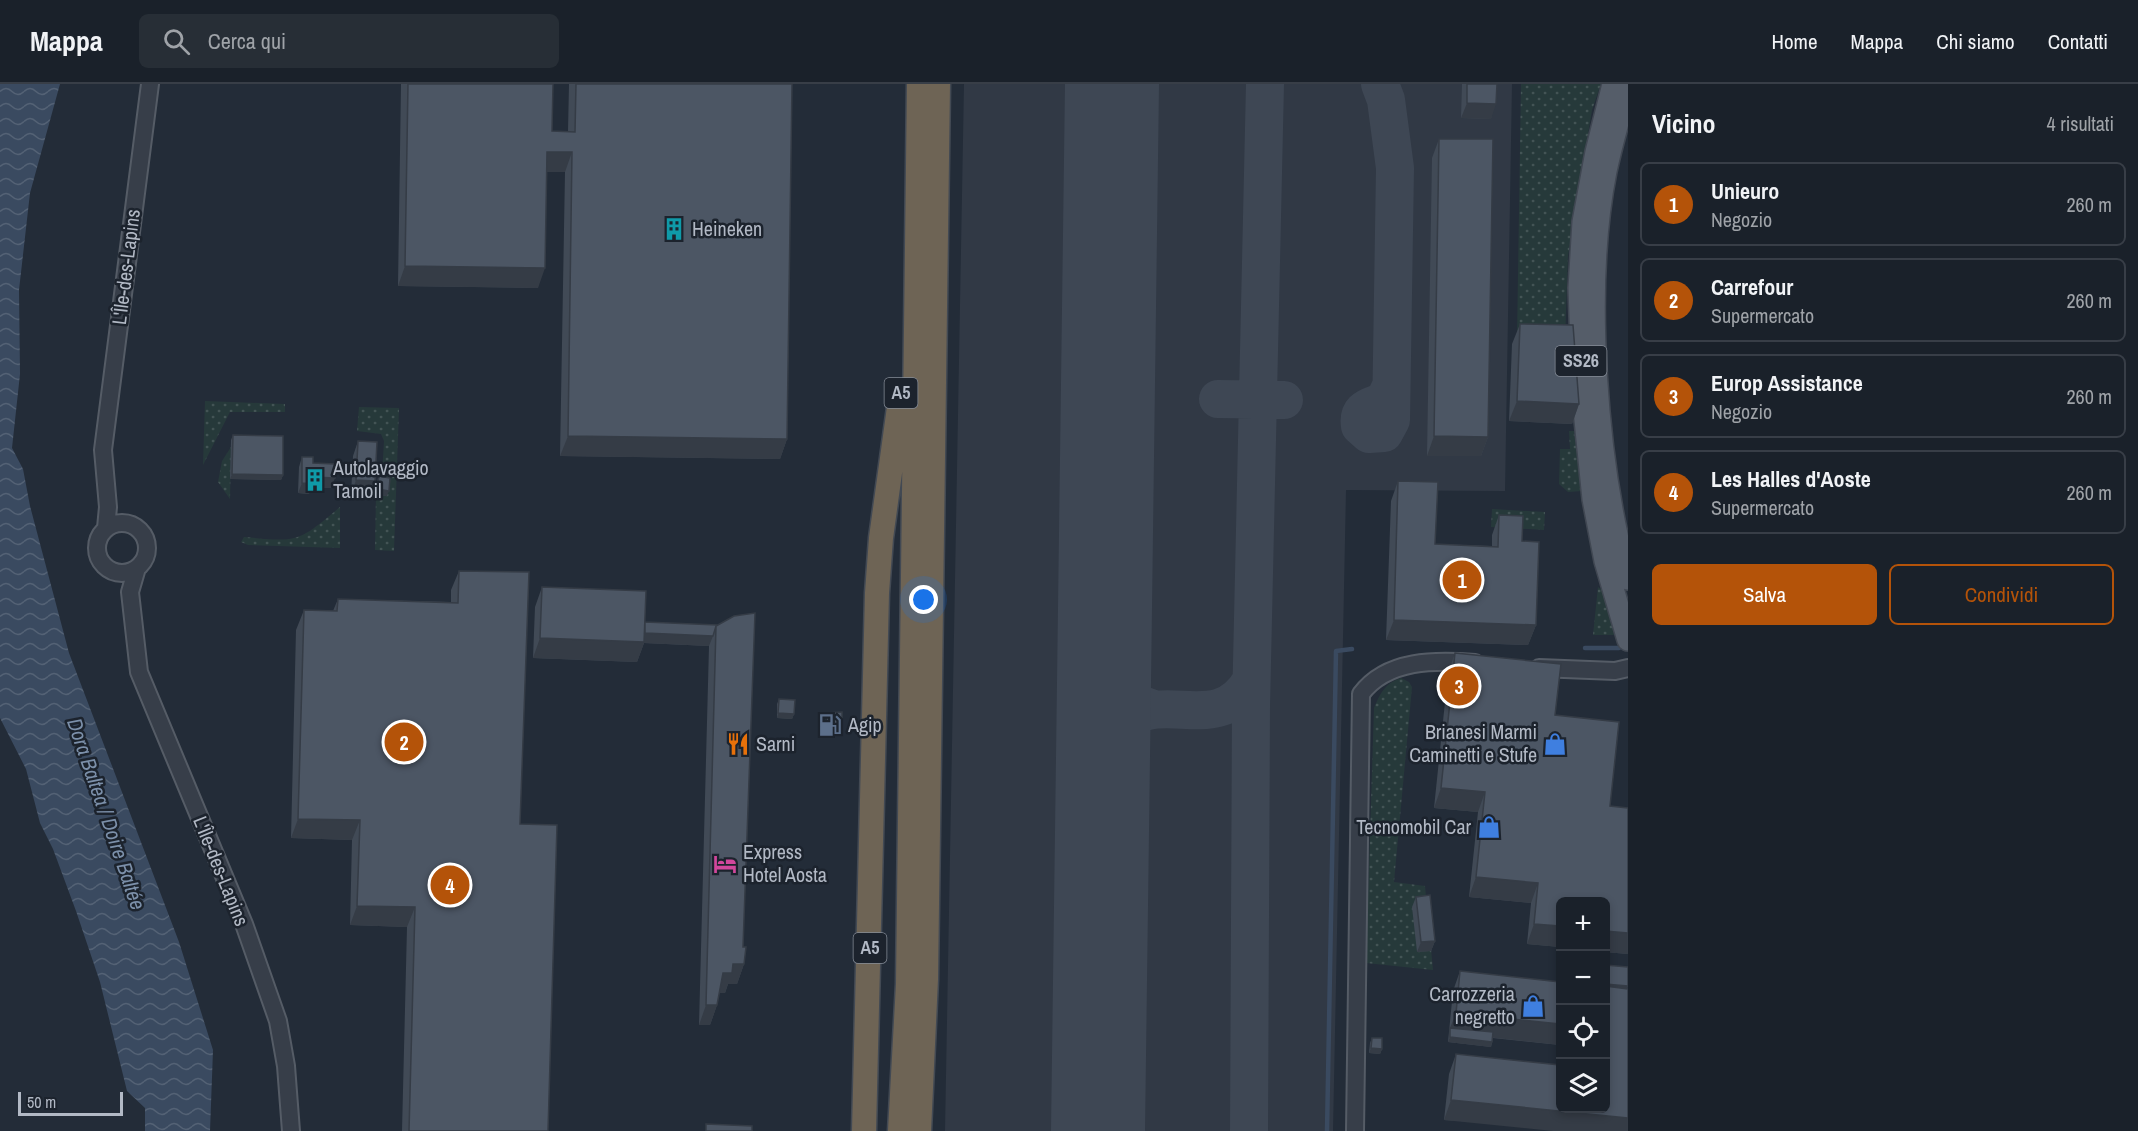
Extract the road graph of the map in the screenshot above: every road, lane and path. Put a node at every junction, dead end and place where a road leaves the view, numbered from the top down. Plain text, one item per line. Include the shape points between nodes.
1 (150, 84) edge
2 (920, 84) edge
3 (938, 84) edge
4 (1613, 84) edge
5 (1628, 87) edge
6 (919, 148) junction
7 (103, 450) junction
8 (123, 522) junction
9 (106, 528) junction
10 (137, 568) junction
11 (112, 571) junction
12 (1628, 579) edge
13 (131, 616) junction
14 (1628, 639) edge
15 (1490, 664) edge
16 (1525, 667) edge
17 (1628, 668) edge
18 (291, 1131) edge
19 (864, 1131) edge
20 (900, 1131) edge
21 (919, 1131) edge
22 (1355, 1131) edge

1 - 7 street, L'Île-des-Lapins
2 - 6 highway, A5
3 - 21 highway, A5 via 926,979
4 - 14 main road, SS26 via 1583,222 1579,288 1583,400 1593,499 1605,561
5 - 12 main road, SS26 via 1606,173 1596,279 1607,482
6 - 19 highway, A5 via 906,281 901,405 878,566
6 - 20 highway, A5 via 908,984
7 - 8 street, L'Île-des-Lapins via 111,491
7 - 9 street, L'Île-des-Lapins
8 - 9 street
8 - 10 street, L'Île-des-Lapins via 139,529 146,541 146,555
9 - 11 street, L'Île-des-Lapins via 96,550 101,562
10 - 11 street via 125,573
10 - 13 street, L'Île-des-Lapins via 130,592
11 - 13 street, L'Île-des-Lapins
13 - 18 street, L'Île-des-Lapins via 145,689 244,924 278,1021
15 - 22 street via 1431,660 1390,671 1370,681 1361,694
16 - 17 street via 1615,671

